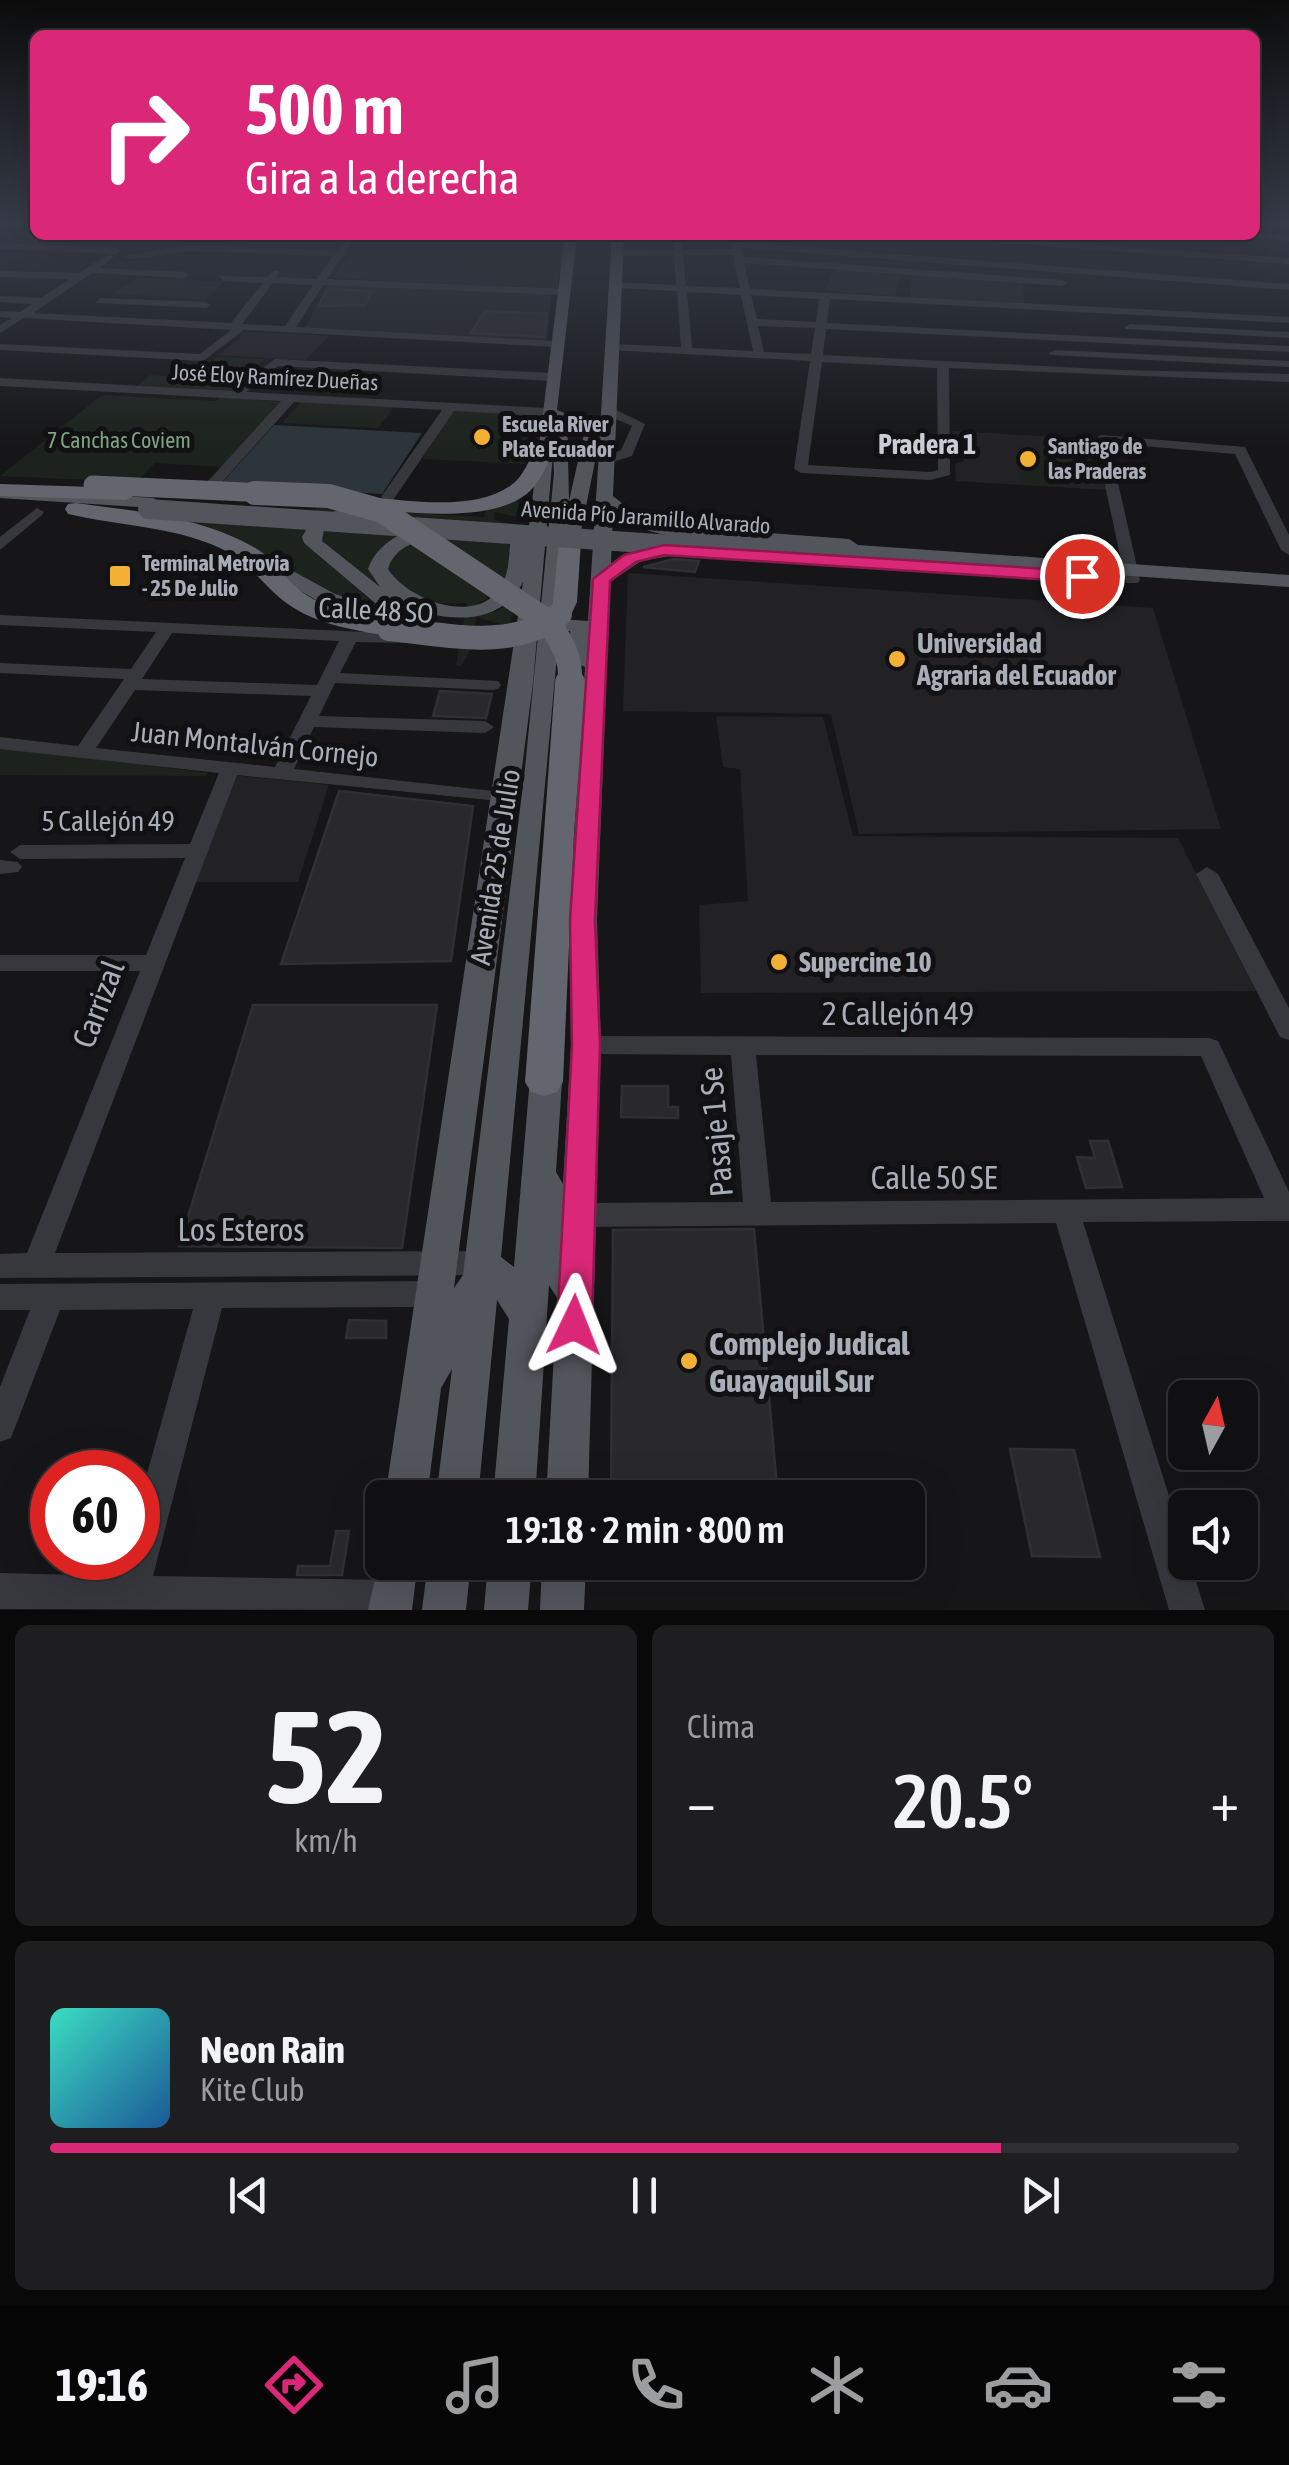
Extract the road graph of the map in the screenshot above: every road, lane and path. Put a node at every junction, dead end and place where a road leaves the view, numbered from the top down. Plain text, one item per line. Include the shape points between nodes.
1 (54, 297) edge
2 (105, 297) edge
3 (211, 297) edge
4 (258, 297) edge
5 (313, 297) edge
6 (566, 297) edge
7 (567, 297) edge
8 (605, 297) edge
9 (612, 297) edge
10 (682, 297) edge
11 (747, 297) edge
12 (825, 297) edge
13 (841, 297) edge
14 (907, 297) edge
15 (1232, 297) edge
16 (1060, 298) joint
17 (0, 299) edge
18 (868, 299) junction
19 (100, 301) junction
20 (907, 301) junction
21 (46, 302) junction
22 (954, 303) junction
23 (992, 305) junction
24 (206, 306) junction
25 (1046, 309) junction
26 (1166, 310) junction
27 (1235, 311) junction
28 (0, 314) edge
29 (23, 316) junction
30 (1278, 317) edge
31 (74, 318) junction
32 (606, 319) junction
33 (752, 322) junction
34 (1048, 323) junction
35 (190, 325) junction
36 (821, 326) junction
37 (237, 327) junction
38 (865, 328) junction
39 (1174, 329) junction
40 (0, 330) edge
41 (291, 330) junction
42 (908, 330) junction
43 (957, 332) junction
44 (998, 334) junction
45 (1283, 334) edge
46 (1051, 337) junction
47 (556, 344) junction
48 (1180, 344) junction
49 (0, 347) edge
50 (611, 347) junction
51 (687, 351) junction
52 (1288, 351) edge
53 (1054, 352) junction
54 (759, 355) junction
55 (817, 358) junction
56 (1186, 359) junction
57 (862, 360) junction
58 (909, 363) junction
59 (1289, 364) edge
60 (943, 365) junction
61 (960, 366) junction
62 (1006, 368) junction
63 (1060, 371) junction
64 (1193, 377) junction
65 (552, 378) junction
66 (1289, 378) edge
67 (0, 382) edge
68 (236, 394) junction
69 (291, 398) junction
70 (451, 406) junction
71 (608, 410) junction
72 (553, 417) junction
73 (593, 430) junction
74 (544, 450) junction
75 (606, 460) junction
76 (530, 476) junction
77 (0, 480) edge
78 (0, 492) edge
79 (202, 496) junction
80 (605, 498) junction
81 (286, 499) junction
82 (0, 502) edge
83 (390, 503) junction
84 (150, 506) junction
85 (40, 509) junction
86 (542, 529) junction
87 (463, 530) junction
88 (570, 542) joint
89 (0, 545) edge
90 (1289, 550) edge
91 (832, 552) junction
92 (254, 556) junction
93 (938, 561) junction
94 (1130, 575) junction
95 (602, 579) junction
96 (1289, 580) edge
97 (1289, 590) edge
98 (426, 618) junction
99 (0, 620) edge
100 (168, 627) junction
101 (350, 636) junction
102 (450, 642) dead end
103 (533, 652) junction
104 (0, 668) edge
105 (132, 679) junction
106 (326, 684) junction
107 (492, 685) dead end
108 (597, 696) junction
109 (308, 720) junction
110 (486, 727) dead end
111 (0, 743) edge
112 (83, 752) junction
113 (230, 769) junction
114 (281, 775) junction
115 (503, 798) junction
116 (197, 851) junction
117 (11, 862) edge
118 (1207, 874) dead end
119 (583, 920) junction
120 (483, 940) junction
121 (0, 963) edge
122 (151, 963) junction
123 (1289, 1030) edge
124 (586, 1045) junction
125 (743, 1045) junction
126 (504, 1068) junction
127 (544, 1082) junction
128 (539, 1149) junction
129 (1286, 1209) edge
130 (1066, 1211) junction
131 (758, 1213) junction
132 (579, 1215) junction
133 (0, 1266) edge
134 (36, 1266) junction
135 (481, 1267) junction
136 (436, 1278) junction
137 (210, 1296) junction
138 (0, 1297) edge
139 (50, 1297) junction
140 (527, 1318) junction
141 (574, 1325) junction
142 (420, 1394) junction
143 (0, 1427) edge
144 (408, 1480) edge
145 (458, 1480) edge
146 (515, 1480) edge
147 (568, 1480) edge
148 (448, 1580) edge
149 (508, 1580) edge
150 (563, 1580) edge
151 (393, 1590) edge
152 (0, 1591) edge
153 (128, 1602) edge
154 (444, 1610) edge
155 (506, 1610) edge
156 (562, 1610) edge
157 (1187, 1610) edge

1 - 21 street
2 - 19 street
3 - 24 street
4 - 37 street
5 - 41 street
6 - 47 main road, Avenida 25 de Julio
7 - 72 main road, Avenida 25 de Julio
8 - 32 main road
9 - 32 main road
10 - 51 street
11 - 33 street
12 - 36 street
13 - 18 street
14 - 20 street
15 - 27 street
16 - 25 street
16 - 26 street
17 - 21 street
18 - 20 street
18 - 38 street
19 - 24 street
19 - 31 street
20 - 22 street
20 - 42 street
21 - 29 street
22 - 23 street
22 - 43 street
23 - 25 street
23 - 44 street
24 - 35 street
25 - 26 street
25 - 34 street
26 - 27 street
26 - 30 street
26 - 39 street
27 - 30 street
28 - 29 street
29 - 31 street
29 - 40 street
30 - 45 street
31 - 35 street
32 - 50 main road
32 - 73 main road
33 - 36 street
33 - 54 street
34 - 39 street
34 - 46 street
35 - 37 street
36 - 38 street
36 - 55 street
37 - 41 street
37 - 49 street via 206,358
38 - 42 street
38 - 57 street
39 - 45 street
39 - 48 street
41 - 47 street
42 - 43 street
42 - 58 street
43 - 44 street
43 - 61 street
44 - 46 street
44 - 62 street
45 - 52 street
46 - 48 street
46 - 53 street
47 - 65 main road, Avenida 25 de Julio
48 - 52 street
48 - 56 street
50 - 51 street
50 - 71 main road
51 - 54 street
53 - 56 street
53 - 63 street
54 - 55 street
55 - 57 street
55 - 60 street via 802,468 930,476 946,471
56 - 59 street
56 - 64 street
57 - 58 street
58 - 60 street
60 - 61 street
61 - 62 street
62 - 63 street
63 - 64 street
64 - 66 street
65 - 68 street via 273,362
65 - 72 main road, Avenida 25 de Julio
67 - 68 street, José Eloy Ramírez Dueñas
68 - 69 street, José Eloy Ramírez Dueñas
69 - 70 street, José Eloy Ramírez Dueñas
69 - 79 street
70 - 72 street, José Eloy Ramírez Dueñas
70 - 83 street
71 - 75 main road
71 - 75 street via 639,424 626,453
72 - 74 main road
72 - 103 main road, Avenida 25 de Julio via 564,473
73 - 75 main road
73 - 88 main road
74 - 76 highway
74 - 103 main road, Avenida 25 de Julio
75 - 80 main road
76 - 81 highway via 510,494 469,504
76 - 87 main road, bridge via 512,587 493,604 466,610 408,602 378,569 385,552 408,538
77 - 127 highway, bridge via 357,501 526,604 556,631 570,660
78 - 79 highway
78 - 84 main road, Avenida Pío Jaramillo Alvarado
79 - 81 highway
80 - 93 main road via 635,522 669,532 850,545
80 - 95 main road
81 - 85 highway via 305,503 309,511 273,523
82 - 84 main road, Avenida Pío Jaramillo Alvarado
82 - 85 highway
83 - 86 main road
83 - 98 main road via 340,513 311,536 390,607
84 - 86 main road, Avenida Pío Jaramillo Alvarado, bridge
84 - 87 main road, Avenida Pío Jaramillo Alvarado, bridge
85 - 89 street
85 - 92 highway via 162,523
86 - 91 main road, Avenida Pío Jaramillo Alvarado, bridge
87 - 91 main road, Avenida Pío Jaramillo Alvarado, bridge
88 - 92 highway, bridge via 563,607 552,622 530,632 485,636 388,628 311,608
90 - 94 street via 1240,450 1101,439
91 - 93 main road, Avenida Pío Jaramillo Alvarado
92 - 98 main road via 339,605
93 - 94 main road, Avenida Pío Jaramillo Alvarado
93 - 95 main road via 664,550 630,558
94 - 96 main road, Avenida Pío Jaramillo Alvarado
94 - 97 main road, Avenida Pío Jaramillo Alvarado
95 - 108 main road
98 - 103 main road via 494,625
99 - 100 street, Calle 48 SO
100 - 101 street, Calle 48 SO
100 - 105 street
101 - 102 street, Calle 48 SO
101 - 106 street
103 - 108 main road via 557,625 582,626 584,664
103 - 115 main road, Avenida 25 de Julio
103 - 126 main road, Avenida 25 de Julio
104 - 105 street
105 - 106 street
105 - 112 street
106 - 107 street
106 - 109 street
108 - 119 main road
109 - 110 street
109 - 114 street
111 - 112 street, Juan Montalván Cornejo
112 - 113 street, Juan Montalván Cornejo
113 - 114 street, Juan Montalván Cornejo
113 - 116 street, Carrizal
114 - 115 street, Juan Montalván Cornejo
115 - 120 main road, Avenida 25 de Julio
116 - 117 street, 5 Callejón 49
116 - 122 street, Carrizal
118 - 123 street
119 - 124 main road
119 - 127 main road
120 - 126 main road
120 - 136 main road, Avenida 25 de Julio
121 - 122 street
122 - 134 street, Carrizal
124 - 125 street, 2 Callejón 49
124 - 132 main road
125 - 129 street, 2 Callejón 49 via 1209,1047
125 - 131 street, Pasaje 1 Se
126 - 135 main road, Avenida 25 de Julio
127 - 128 main road
128 - 140 main road
128 - 141 main road
129 - 130 street, Calle 50 SE
130 - 131 street, Calle 50 SE
130 - 157 street
131 - 132 street, Calle 50 SE
132 - 141 main road
133 - 134 street, Los Esteros
134 - 136 street, Los Esteros
135 - 136 street, Los Esteros
135 - 140 main road via 502,1277
135 - 142 main road
135 - 145 main road, Avenida 25 de Julio
136 - 137 street, Los Esteros
136 - 142 main road, Avenida 25 de Julio
137 - 139 street, Los Esteros
137 - 153 street
138 - 139 street, Los Esteros
139 - 143 street
140 - 146 main road
141 - 147 main road
142 - 144 main road, Avenida 25 de Julio
148 - 154 main road
149 - 155 main road
150 - 156 main road
151 - 153 street
152 - 153 street

